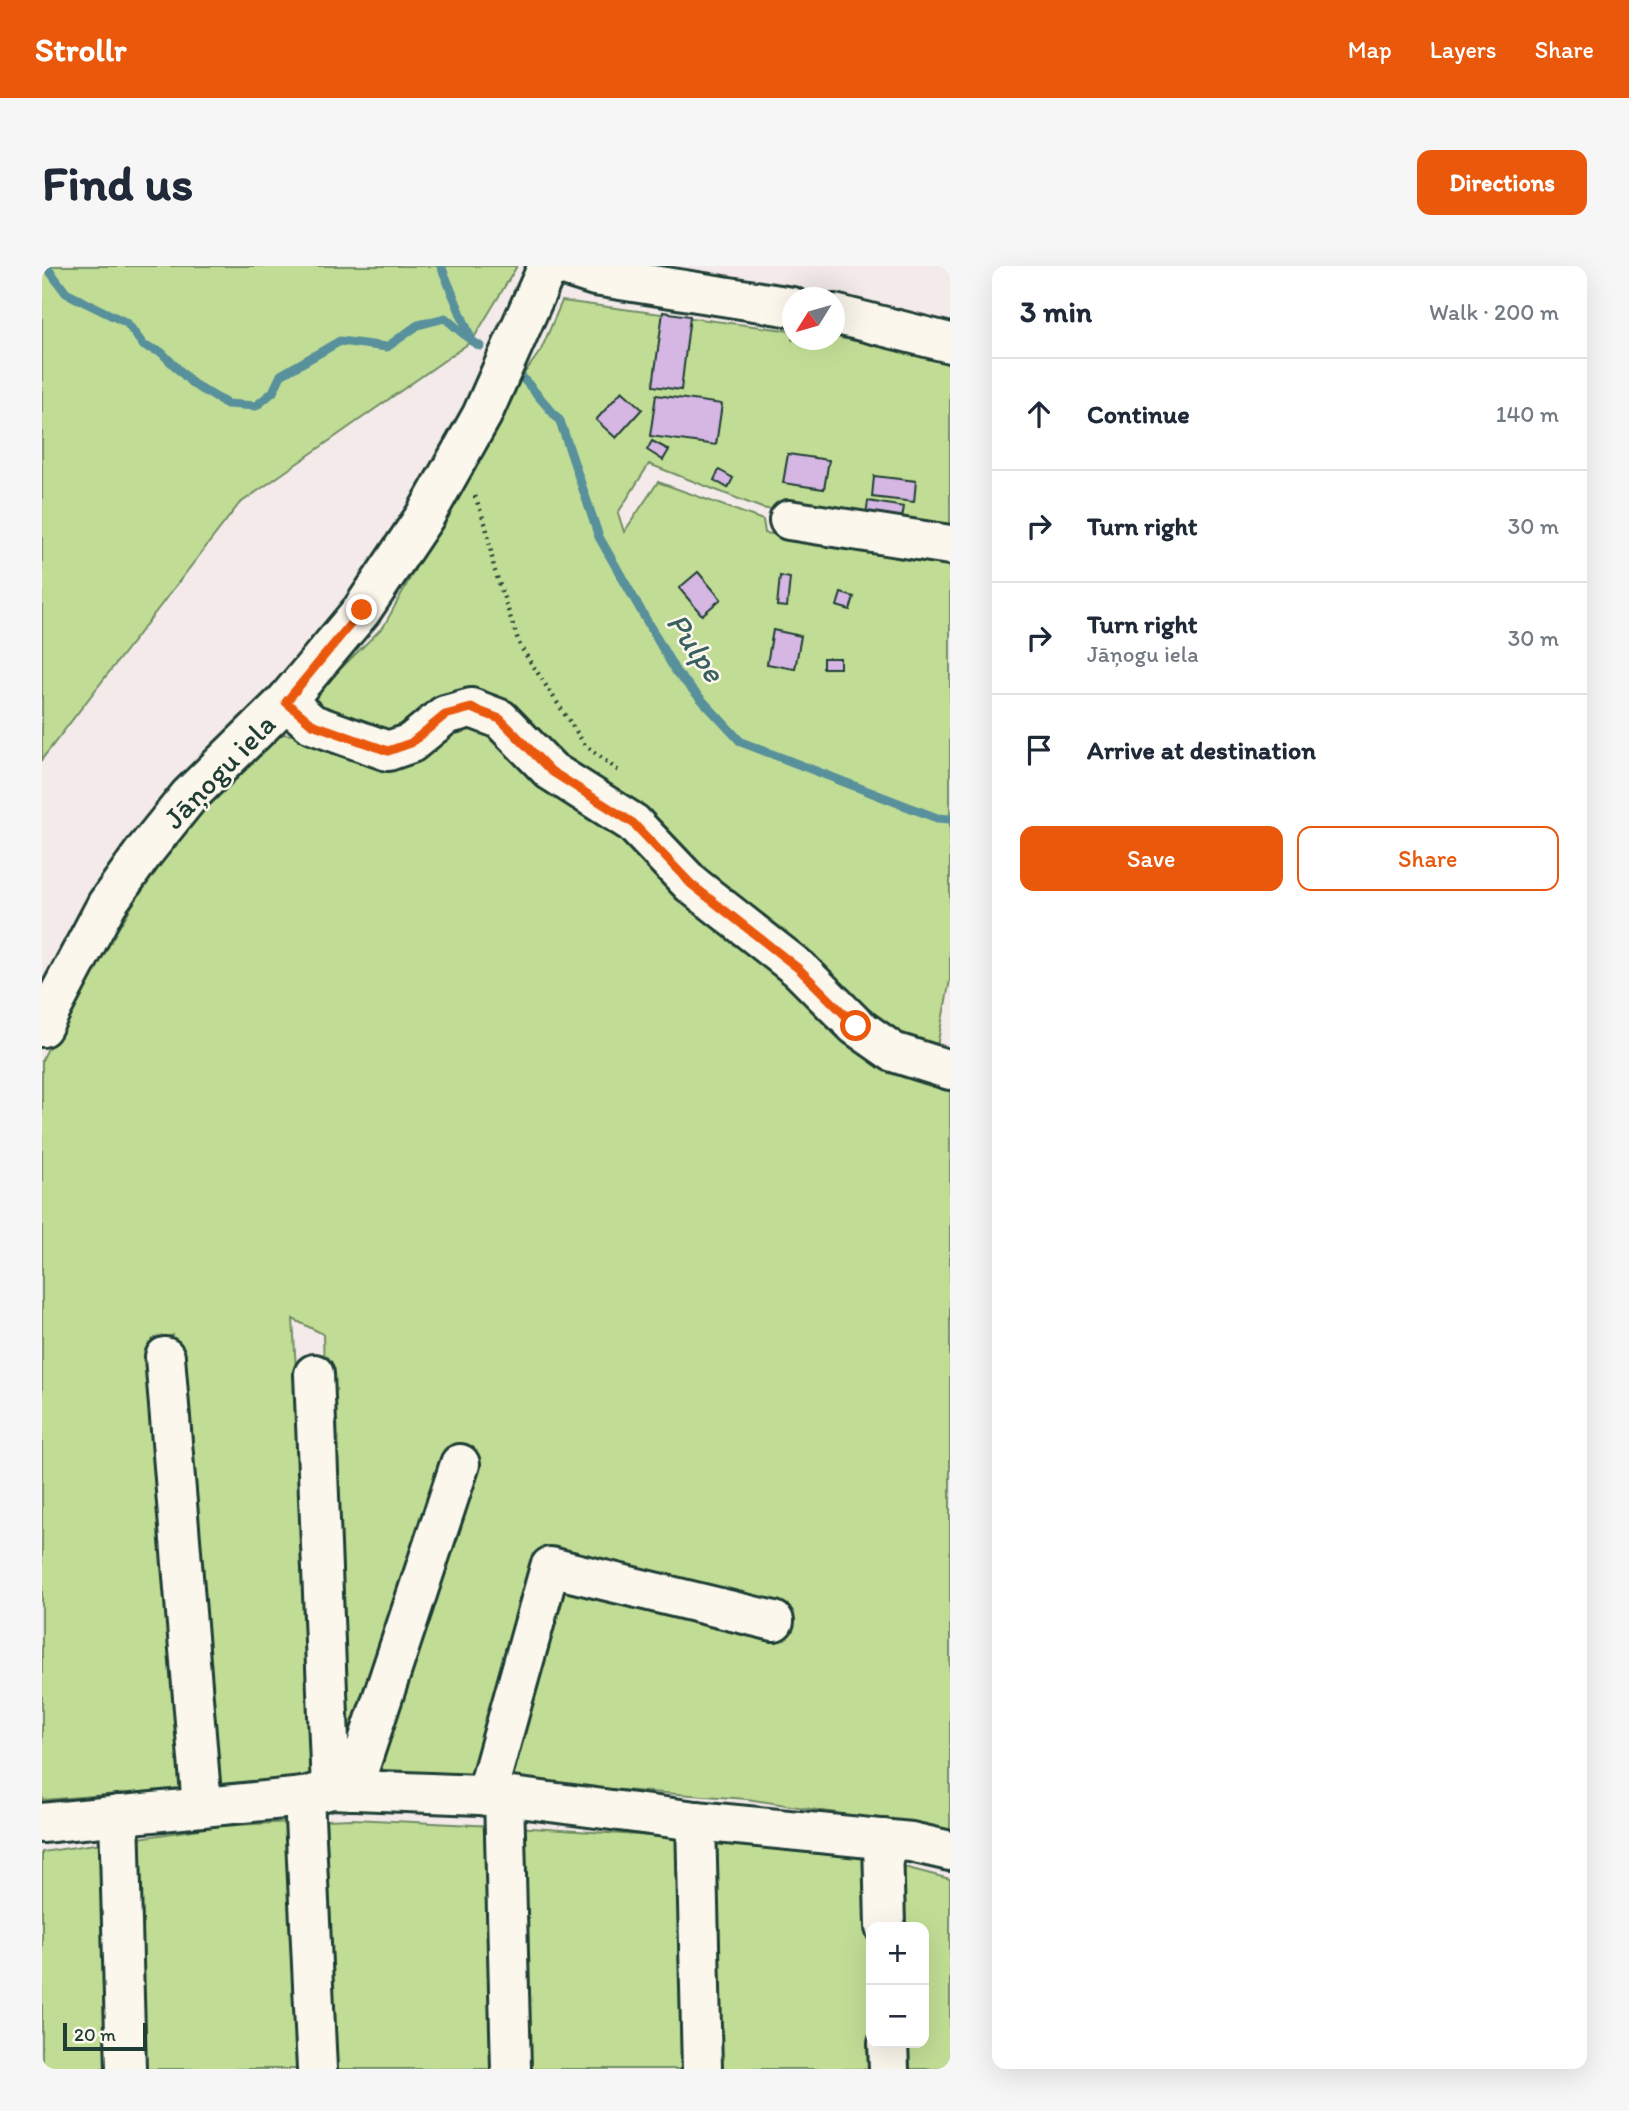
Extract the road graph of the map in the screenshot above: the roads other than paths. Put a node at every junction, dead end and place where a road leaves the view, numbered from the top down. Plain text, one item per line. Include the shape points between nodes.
1 (548, 266) edge
2 (564, 266) edge
3 (782, 305) edge
4 (845, 317) edge
5 (950, 343) edge
6 (789, 520) dead end
7 (950, 545) edge
8 (286, 702) junction
9 (42, 1027) edge
10 (946, 1057) edge
11 (166, 1357) dead end
12 (314, 1374) dead end
13 (460, 1464) dead end
14 (774, 1621) dead end
15 (329, 1792) junction
16 (495, 1796) junction
17 (202, 1807) junction
18 (120, 1815) junction
19 (696, 1821) junction
20 (42, 1822) edge
21 (883, 1839) junction
22 (950, 1851) edge
23 (885, 1922) edge
24 (888, 2048) edge
25 (126, 2069) edge
26 (317, 2069) edge
27 (511, 2069) edge
28 (702, 2069) edge
29 (889, 2069) edge

1 - 8 street, Jāņogu iela via 455,466 362,610
2 - 3 street via 595,276
4 - 5 street
6 - 7 street
8 - 9 street, Jāņogu iela via 189,796 144,852 107,904
8 - 10 street via 312,724 388,751 411,743 445,715 471,708 500,719 551,771 633,823 691,884 799,969 856,1026 893,1052
11 - 17 street
12 - 15 street
13 - 15 street
14 - 16 street via 550,1567
15 - 16 street
15 - 17 street
15 - 26 street
16 - 19 street
16 - 27 street
17 - 18 street
18 - 20 street
18 - 25 street
19 - 21 street
19 - 28 street
21 - 22 street
21 - 23 street
24 - 29 street

